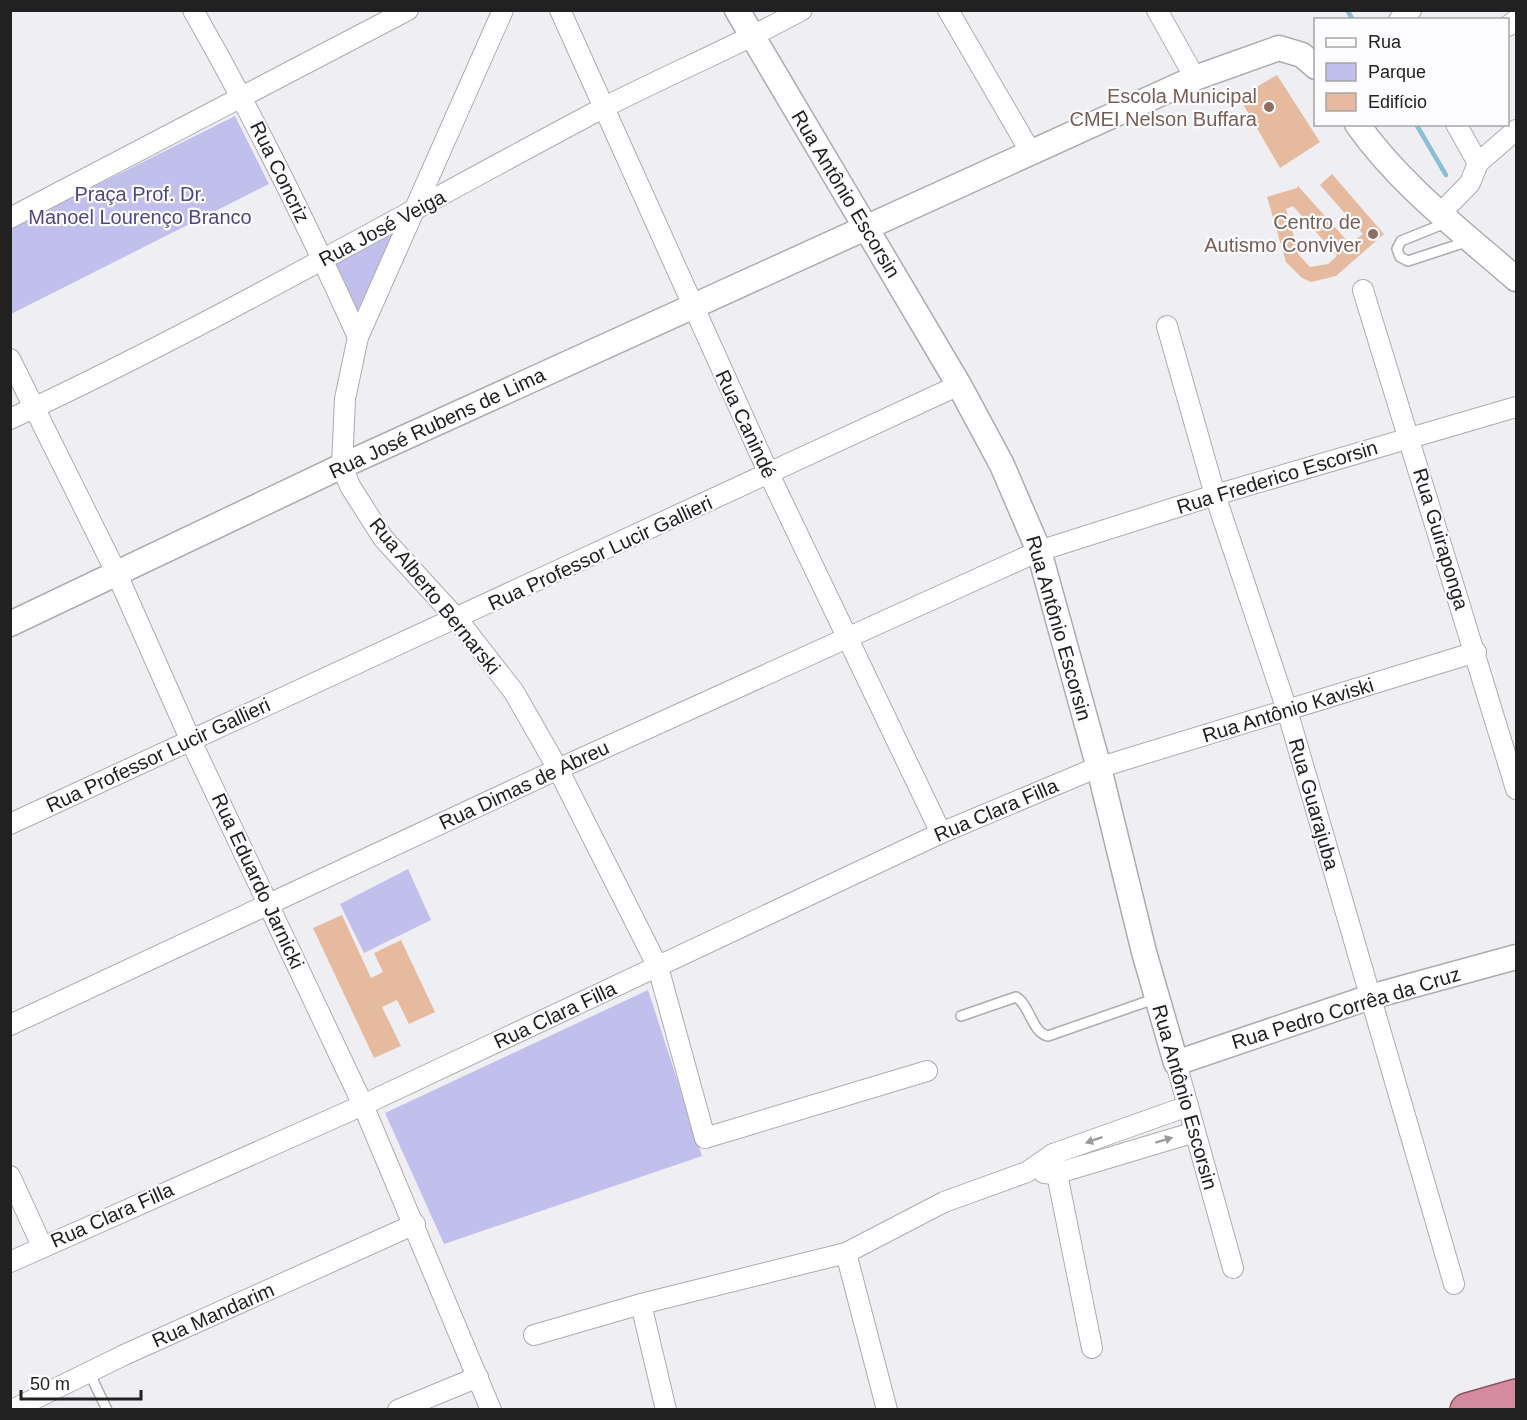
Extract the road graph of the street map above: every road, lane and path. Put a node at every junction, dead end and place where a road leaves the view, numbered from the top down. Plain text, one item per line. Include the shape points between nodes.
1 (193, 10) edge
2 (408, 10) edge
3 (503, 10) edge
4 (560, 10) edge
5 (737, 10) edge
6 (802, 10) edge
7 (948, 10) edge
8 (1157, 10) edge
9 (753, 37) junction
10 (1314, 65) edge
11 (1195, 78) junction
12 (243, 97) junction
13 (605, 107) junction
14 (1359, 126) edge
15 (1457, 126) edge
16 (1516, 130) edge
17 (1030, 151) junction
18 (1478, 162) junction
19 (416, 210) junction
20 (10, 218) edge
21 (1444, 218) junction
22 (867, 229) junction
23 (1471, 240) junction
24 (323, 259) junction
25 (1516, 279) edge
26 (1363, 290) dead end
27 (693, 307) junction
28 (1167, 326) dead end
29 (358, 337) junction
30 (10, 359) edge
31 (959, 385) junction
32 (1516, 407) edge
33 (35, 408) junction
34 (10, 419) edge
35 (1409, 437) junction
36 (342, 466) junction
37 (769, 474) junction
38 (1215, 495) junction
39 (1039, 551) junction
40 (116, 572) junction
41 (457, 619) junction
42 (10, 624) edge
43 (847, 637) junction
44 (1476, 652) junction
45 (1287, 710) junction
46 (190, 739) junction
47 (1099, 768) junction
48 (558, 769) junction
49 (1516, 789) edge
50 (10, 824) edge
51 (940, 833) junction
52 (269, 904) junction
53 (1516, 957) edge
54 (658, 967) junction
55 (1370, 997) junction
56 (1157, 998) junction
57 (960, 1016) dead end
58 (10, 1024) edge
59 (1176, 1063) junction
60 (927, 1071) dead end
61 (363, 1105) junction
62 (1188, 1106) junction
63 (1123, 1129) junction
64 (1195, 1132) junction
65 (1130, 1151) junction
66 (1053, 1154) junction
67 (1027, 1172) junction
68 (1055, 1174) junction
69 (10, 1176) edge
70 (415, 1224) junction
71 (42, 1246) junction
72 (846, 1253) junction
73 (10, 1262) edge
74 (1233, 1268) dead end
75 (1454, 1284) dead end
76 (641, 1304) junction
77 (534, 1335) dead end
78 (1092, 1348) dead end
79 (89, 1372) junction
80 (478, 1377) junction
81 (1516, 1396) edge
82 (23, 1407) edge
83 (107, 1410) edge
84 (398, 1410) edge
85 (491, 1410) edge
86 (666, 1410) edge
87 (887, 1410) edge
88 (1467, 1410) edge

1 - 12 street, Rua Concriz
2 - 12 street
3 - 19 street, Rua Alberto Bernarski
4 - 13 street, Rua Canindé
5 - 9 street, Rua Antônio Escorsin
6 - 9 street, Rua José Veiga
7 - 17 street
8 - 11 street
9 - 13 street, Rua José Veiga
9 - 22 street, Rua Antônio Escorsin
10 - 11 street, Rua José Rubens de Lima via 1302,55 1279,48
11 - 17 street, Rua José Rubens de Lima
12 - 20 street
12 - 24 street, Rua Concriz
13 - 19 street, Rua José Veiga
13 - 27 street, Rua Canindé
14 - 21 street via 1384,158
15 - 18 street
16 - 18 street
17 - 22 street, Rua José Rubens de Lima
18 - 21 street via 1470,183
19 - 24 street, Rua José Veiga
19 - 29 street, Rua Alberto Bernarski
21 - 23 street
21 - 23 lane via 1401,241 1397,249 1400,257 1408,261
22 - 27 street, Rua José Rubens de Lima
22 - 31 street, Rua Antônio Escorsin
23 - 25 street
24 - 29 street, Rua Concriz
24 - 33 street, Rua José Veiga
26 - 35 street, Rua Guiraponga
27 - 36 street, Rua José Rubens de Lima
27 - 37 street, Rua Canindé
28 - 38 street, Rua Guarajuba
29 - 36 street, Rua Alberto Bernarski via 345,399
30 - 33 street, Rua Eduardo Jarnicki
31 - 37 street, Rua Professor Lucir Gallieri
31 - 39 street, Rua Antônio Escorsin via 1002,465
32 - 35 street, Rua Frederico Escorsin
33 - 34 street, Rua José Veiga
33 - 40 street, Rua Eduardo Jarnicki
35 - 38 street, Rua Frederico Escorsin
35 - 44 street, Rua Guiraponga
36 - 40 street, Rua José Rubens de Lima
36 - 41 street, Rua Alberto Bernarski via 383,538
37 - 41 street, Rua Professor Lucir Gallieri
37 - 43 street, Rua Canindé
38 - 39 street, Rua Frederico Escorsin
38 - 45 street, Rua Guarajuba
39 - 43 street, Rua Dimas de Abreu
39 - 47 street, Rua Antônio Escorsin
40 - 42 street, Rua José Rubens de Lima
40 - 46 street, Rua Eduardo Jarnicki
41 - 46 street, Rua Professor Lucir Gallieri
41 - 48 street, Rua Alberto Bernarski via 514,692
43 - 48 street, Rua Dimas de Abreu
43 - 51 street, Rua Canindé
44 - 45 street, Rua Antônio Kaviski
44 - 49 street, Rua Guiraponga
45 - 47 street, Rua Antônio Kaviski
45 - 55 street, Rua Guarajuba
46 - 50 street, Rua Professor Lucir Gallieri
46 - 52 street, Rua Eduardo Jarnicki
47 - 51 street, Rua Clara Filla
47 - 56 street, Rua Antônio Escorsin
48 - 52 street, Rua Dimas de Abreu
48 - 54 street, Rua Alberto Bernarski
51 - 54 street, Rua Clara Filla
52 - 58 street, Rua Dimas de Abreu
52 - 61 street, Rua Eduardo Jarnicki
53 - 55 street, Rua Pedro Corrêa da Cruz
54 - 60 street, Rua Alberto Bernarski via 705,1138
54 - 61 street, Rua Clara Filla
55 - 59 street, Rua Pedro Corrêa da Cruz
55 - 75 street, Rua Guarajuba
56 - 57 lane via 1048,1036 1041,1033 1022,1001 1016,998
56 - 59 street, Rua Antônio Escorsin
59 - 62 street, Rua Antônio Escorsin
61 - 70 street, Rua Eduardo Jarnicki
61 - 71 street, Rua Clara Filla
62 - 63 street
62 - 64 street, Rua Antônio Escorsin
63 - 65 street
63 -> 66 street
65 -> 64 street
64 - 74 street, Rua Antônio Escorsin
65 - 68 street
66 - 67 street
66 - 68 street
67 - 68 street
67 - 72 street via 944,1202
68 - 78 street
69 - 71 street
70 - 79 street, Rua Mandarim
70 - 80 street, Rua Eduardo Jarnicki
71 - 73 street, Rua Clara Filla
72 - 76 street
72 - 87 street
76 - 77 street
76 - 86 street
79 - 82 street, Rua Mandarim
79 - 83 lane
80 - 84 street
80 - 85 street, Rua Eduardo Jarnicki
81 - 88 highway

